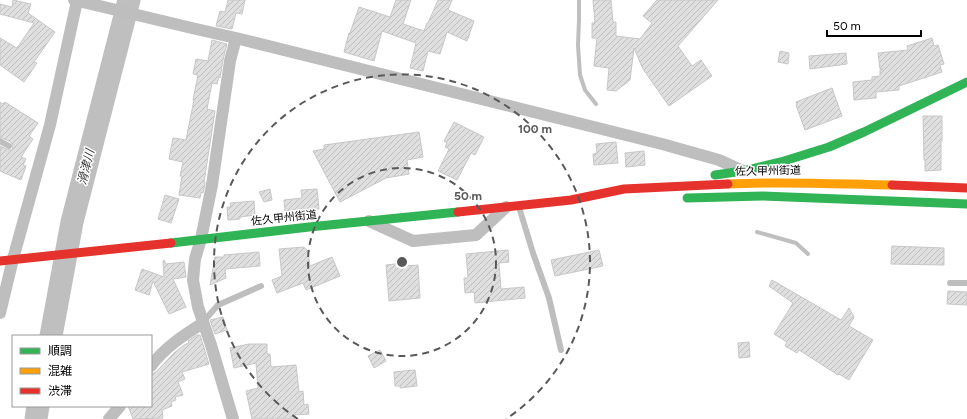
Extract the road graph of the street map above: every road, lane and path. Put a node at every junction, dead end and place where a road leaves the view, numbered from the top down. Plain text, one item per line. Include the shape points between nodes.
1 (79, 1) edge
2 (236, 38) junction
3 (967, 82) edge
4 (0, 141) edge
5 (9, 146) dead end
6 (829, 147) junction
7 (795, 167) dead end
8 (743, 171) junction
9 (781, 174) dead end
10 (760, 182) junction
11 (967, 188) edge
12 (624, 190) junction
13 (717, 197) junction
14 (680, 198) dead end
15 (571, 200) junction
16 (611, 201) dead end
17 (967, 204) edge
18 (519, 205) junction
19 (506, 207) junction
20 (369, 221) junction
21 (201, 238) junction
22 (16, 259) junction
23 (0, 261) edge
24 (950, 283) dead end
25 (967, 283) edge
26 (261, 286) dead end
27 (3, 294) edge
28 (0, 313) edge
29 (203, 322) junction
30 (561, 350) dead end
31 (152, 365) edge
32 (119, 407) edge
33 (109, 419) edge
34 (233, 419) edge

1 - 2 street
1 - 22 street
2 - 8 street via 662,144 719,160
2 - 21 street
3 - 6 main road
4 - 5 lane
6 - 7 main road
6 - 8 main road
8 - 12 main road
9 - 10 main road
10 - 11 main road, 佐久甲州街道
10 - 12 main road, 佐久甲州街道
10 - 13 main road
12 - 15 main road, 佐久甲州街道
13 - 14 main road
13 - 17 main road via 763,196
15 - 16 main road, 佐久甲州街道
15 - 18 main road, 佐久甲州街道
18 - 19 main road, 佐久甲州街道
18 - 30 lane via 549,298
19 - 20 main road, 佐久甲州街道
19 - 20 street via 476,235 412,241
20 - 21 main road, 佐久甲州街道
21 - 22 main road, 佐久甲州街道
21 - 29 street via 195,258 193,280
22 - 23 main road, 佐久甲州街道
22 - 27 street
24 - 25 lane
26 - 29 lane via 218,305
27 - 28 street
29 - 31 street via 169,346
29 - 34 street
32 - 33 street

